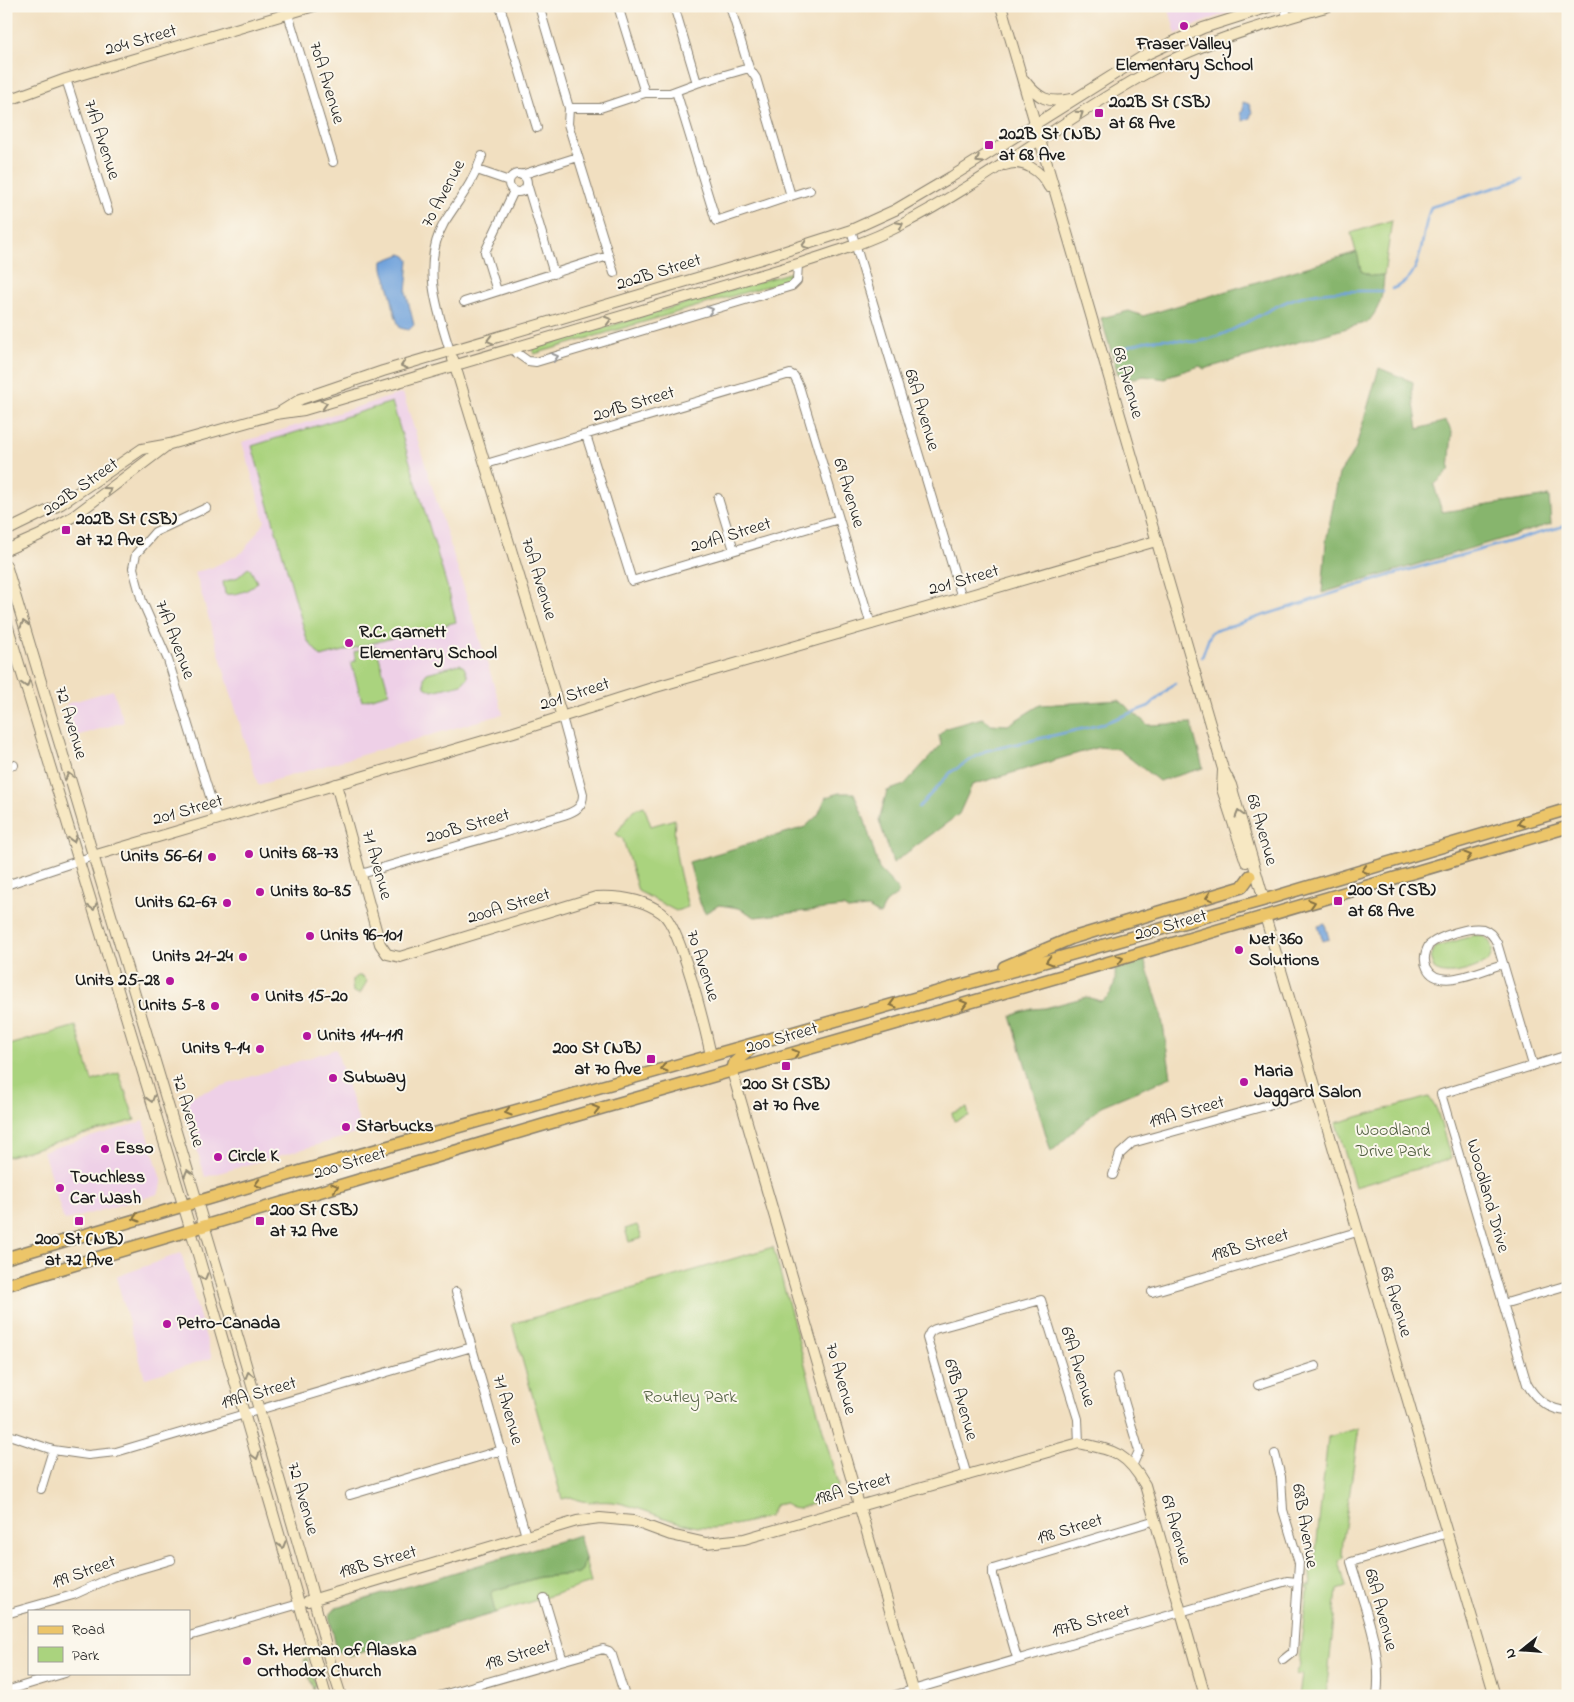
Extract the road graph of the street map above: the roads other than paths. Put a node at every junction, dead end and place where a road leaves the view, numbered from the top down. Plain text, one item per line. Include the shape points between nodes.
1 (314, 6) edge
2 (500, 6) edge
3 (539, 6) edge
4 (618, 6) edge
5 (674, 6) edge
6 (730, 6) edge
7 (1001, 6) edge
8 (1272, 6) edge
9 (1285, 6) edge
10 (1329, 6) edge
11 (288, 14) junction
12 (1287, 19) junction
13 (749, 68) junction
14 (1021, 76) junction
15 (66, 80) junction
16 (697, 83) junction
17 (676, 91) junction
18 (645, 93) junction
19 (1074, 98) junction
20 (6, 101) edge
21 (569, 108) junction
22 (1035, 125) junction
23 (536, 128) dead end
24 (1039, 140) junction
25 (482, 156) dead end
26 (578, 157) junction
27 (333, 162) dead end
28 (477, 170) junction
29 (991, 170) junction
30 (521, 175) junction
31 (510, 181) junction
32 (527, 184) junction
33 (810, 190) dead end
34 (514, 191) junction
35 (791, 196) junction
36 (1057, 202) junction
37 (108, 211) dead end
38 (851, 230) junction
39 (856, 245) junction
40 (608, 256) junction
41 (798, 264) junction
42 (614, 273) dead end
43 (554, 274) junction
44 (497, 291) junction
45 (464, 302) dead end
46 (511, 349) junction
47 (450, 351) junction
48 (455, 365) junction
49 (790, 374) joint
50 (276, 414) junction
51 (586, 435) junction
52 (170, 444) junction
53 (486, 464) junction
54 (718, 498) dead end
55 (206, 508) dead end
56 (839, 519) junction
57 (6, 532) edge
58 (1156, 541) junction
59 (6, 550) edge
60 (734, 550) junction
61 (6, 565) edge
62 (962, 598) junction
63 (6, 621) edge
64 (870, 625) junction
65 (562, 717) junction
66 (14, 765) dead end
67 (6, 767) edge
68 (1223, 769) junction
69 (336, 784) junction
70 (581, 804) joint
71 (1568, 809) edge
72 (217, 819) junction
73 (1568, 826) edge
74 (93, 856) junction
75 (79, 860) junction
76 (361, 874) junction
77 (1250, 876) joint
78 (6, 885) edge
79 (1264, 900) junction
80 (641, 902) joint
81 (1266, 916) junction
82 (387, 954) joint
83 (1502, 964) junction
84 (973, 980) junction
85 (762, 1040) junction
86 (711, 1054) junction
87 (1568, 1055) edge
88 (1533, 1065) junction
89 (732, 1071) junction
90 (1315, 1092) junction
91 (1113, 1175) dead end
92 (197, 1201) junction
93 (183, 1205) junction
94 (205, 1226) junction
95 (191, 1230) junction
96 (1358, 1232) junction
97 (6, 1258) edge
98 (6, 1285) edge
99 (1568, 1285) edge
100 (456, 1292) dead end
101 (1152, 1292) dead end
102 (1503, 1304) junction
103 (930, 1332) joint
104 (472, 1347) junction
105 (1316, 1366) dead end
106 (1117, 1377) dead end
107 (1258, 1385) dead end
108 (259, 1410) junction
109 (1568, 1411) edge
110 (244, 1414) junction
111 (6, 1434) edge
112 (1079, 1443) junction
113 (53, 1450) junction
114 (502, 1450) junction
115 (1275, 1454) dead end
116 (1133, 1464) junction
117 (967, 1476) junction
118 (41, 1489) dead end
119 (350, 1495) dead end
120 (859, 1506) junction
121 (1156, 1520) junction
122 (577, 1521) joint
123 (1448, 1533) junction
124 (526, 1536) junction
125 (171, 1560) dead end
126 (1298, 1582) junction
127 (544, 1598) dead end
128 (313, 1600) junction
129 (299, 1604) junction
130 (1181, 1612) junction
131 (6, 1614) edge
132 (190, 1636) edge
133 (562, 1658) junction
134 (1017, 1658) junction
135 (1284, 1660) dead end
136 (62, 1674) edge
137 (6, 1691) edge
138 (914, 1692) edge
139 (326, 1696) edge
140 (341, 1696) edge
141 (439, 1696) edge
142 (625, 1696) edge
143 (892, 1696) edge
144 (1205, 1696) edge
145 (1377, 1696) edge
146 (1495, 1696) edge

1 - 11 street, 204 Street
2 - 23 street
3 - 21 street
4 - 18 street
5 - 16 street
6 - 13 street
7 - 14 street, 68 Avenue
8 - 19 street, 202B Street via 1178,38
9 - 12 street
10 - 12 street, 202B Street
11 - 15 street, 204 Street
11 - 27 street, 70A Avenue
24 -> 12 street, 202B Street via 1185,53 1234,33
13 - 16 street
13 - 35 street via 756,78
14 - 19 street via 1034,93 1045,100
14 - 22 street, 68 Avenue
15 - 20 street, 204 Street
15 - 37 street, 71A Avenue
16 - 17 street
17 - 18 street
17 - 35 street via 716,221
18 - 21 street via 600,108
19 - 22 street, 202B Street
21 - 26 street via 568,124
22 - 24 street, 68 Avenue
22 -> 38 street, 202B Street via 914,199
24 - 29 street, 202B Street
24 - 36 street, 68 Avenue
25 - 28 street, 70 Avenue
26 - 30 street
26 - 40 street
28 - 31 street
28 - 47 street, 70 Avenue via 438,236 432,262 435,298
29 - 36 street via 1009,163 1028,165 1047,183
39 -> 29 street, 202B Street via 915,217
30 - 31 street via 515,175
30 - 32 street
31 - 34 street
32 - 34 street via 522,191
32 - 43 street
33 - 35 street
34 - 44 street via 485,252
36 - 58 street, 68 Avenue
38 - 39 street, 68A Avenue
38 -> 47 street, 202B Street
39 - 41 street, 202B Street
39 - 62 street, 68A Avenue
40 - 42 street
40 - 43 street
46 -> 41 street, 202B Street
46 -> 41 street via 528,361 536,362 792,286 797,281
43 - 44 street
44 - 45 street
46 - 48 street, 202B Street
47 - 48 street, 70 Avenue
47 -> 50 street, 202B Street via 301,399
50 -> 48 street, 202B Street via 304,410
48 - 53 street, 70A Avenue
49 - 51 street, 201B Street
49 - 56 street, 69 Avenue via 799,386
50 - 52 street, 202B Street
51 - 53 street, 201B Street
51 - 60 street, 201A Street via 632,581
52 - 57 street, 202B Street via 142,449 62,504
59 -> 52 street, 202B Street via 74,516
53 - 65 street, 70A Avenue
54 - 60 street
55 - 72 street, 71A Avenue via 155,532 136,554 133,568 142,601 168,660
56 - 60 street, 201A Street
56 - 64 street, 69 Avenue
58 - 62 street, 201 Street
58 - 68 street, 68 Avenue
74 -> 61 street, 72 Avenue
62 - 64 street, 201 Street
63 -> 75 street, 72 Avenue
64 - 65 street, 201 Street
65 - 69 street, 201 Street
65 - 70 street, 70A Avenue via 582,786
66 - 67 street
68 - 77 street, 68 Avenue via 1222,789
79 -> 68 street, 68 Avenue via 1231,785
69 - 72 street, 201 Street
69 - 76 street, 71 Avenue
70 - 76 street, 200B Street via 564,815
71 -> 79 main road, 200 Street
72 - 74 street, 201 Street
81 -> 73 main road, 200 Street
74 - 75 street, 201 Street
92 -> 74 street, 72 Avenue
75 - 78 street, 201 Street
75 -> 93 street, 72 Avenue
76 - 82 street, 71 Avenue via 380,944
77 -> 84 main road via 1242,887 1072,938
79 -> 84 main road, 200 Street
80 - 82 street, 200A Street via 618,896 596,897 400,957
80 - 86 street, 70 Avenue via 664,914 678,938
89 -> 81 main road, 200 Street
81 - 90 street, 68 Avenue
83 - 83 street via 1441,980 1430,973 1425,956 1435,941 1482,929 1494,938
83 - 88 street
84 -> 85 main road, 200 Street
85 - 86 main road, 200 Street
85 - 89 main road via 743,1053
86 -> 92 main road, 200 Street
87 - 88 street, Woodland Drive
88 - 102 street, Woodland Drive via 1441,1094
94 -> 89 main road, 200 Street
89 - 120 street, 70 Avenue
90 - 91 street, 199A Street via 1132,1143 1120,1154
90 - 96 street, 68 Avenue
92 - 93 main road, 200 Street
92 - 94 street, 72 Avenue
93 - 95 street, 72 Avenue
93 -> 97 main road, 200 Street
94 - 95 main road, 200 Street
108 -> 94 street, 72 Avenue
95 - 98 main road, 200 Street
95 -> 110 street, 72 Avenue
96 - 101 street, 198B Street
96 - 123 street, 68 Avenue
99 - 102 street
100 - 104 street, 71 Avenue
102 - 109 street, Woodland Drive via 1532,1392 1547,1406
103 - 112 street, 69A Avenue via 1041,1300 1078,1418
103 - 117 street, 69B Avenue via 927,1338
104 - 108 street, 199A Street
104 - 114 street, 71 Avenue
105 - 107 street
106 - 116 street via 1139,1451
108 - 110 street, 199A Street
108 - 128 street, 72 Avenue
110 - 113 street, 199A Street via 116,1452 88,1454
110 -> 129 street, 72 Avenue
111 - 113 street, 199A Street
112 - 116 street, 198A Street via 1110,1450
112 - 117 street, 198A Street
113 - 118 street
114 - 119 street
114 - 124 street, 71 Avenue
115 - 126 street, 68B Avenue via 1284,1510 1299,1563
116 - 121 street, 69 Avenue via 1145,1485
117 - 120 street, 198A Street
120 - 122 street, 198A Street via 726,1542 689,1540 632,1521 600,1518
120 - 138 street, 70 Avenue
121 - 130 street, 69 Avenue
121 - 134 street, 198 Street via 993,1569
122 - 124 street, 198B Street
123 - 145 street, 68A Avenue via 1351,1562 1377,1650
123 - 146 street, 68 Avenue
124 - 128 street, 198B Street
125 - 131 street, 199 Street via 113,1577 73,1595
126 - 130 street, 197B Street via 1287,1581
126 - 135 street, 68B Avenue via 1293,1652
127 - 133 street
128 - 129 street, 198B Street
128 - 140 street, 72 Avenue
129 - 132 street, 198B Street
129 - 139 street, 72 Avenue
130 - 134 street, 197B Street
130 - 144 street, 69 Avenue
133 - 141 street, 198 Street
133 - 142 street, 198 Street via 606,1649 612,1655
134 - 138 street, 197B Street
136 - 137 street
138 - 143 street, 197B Street

